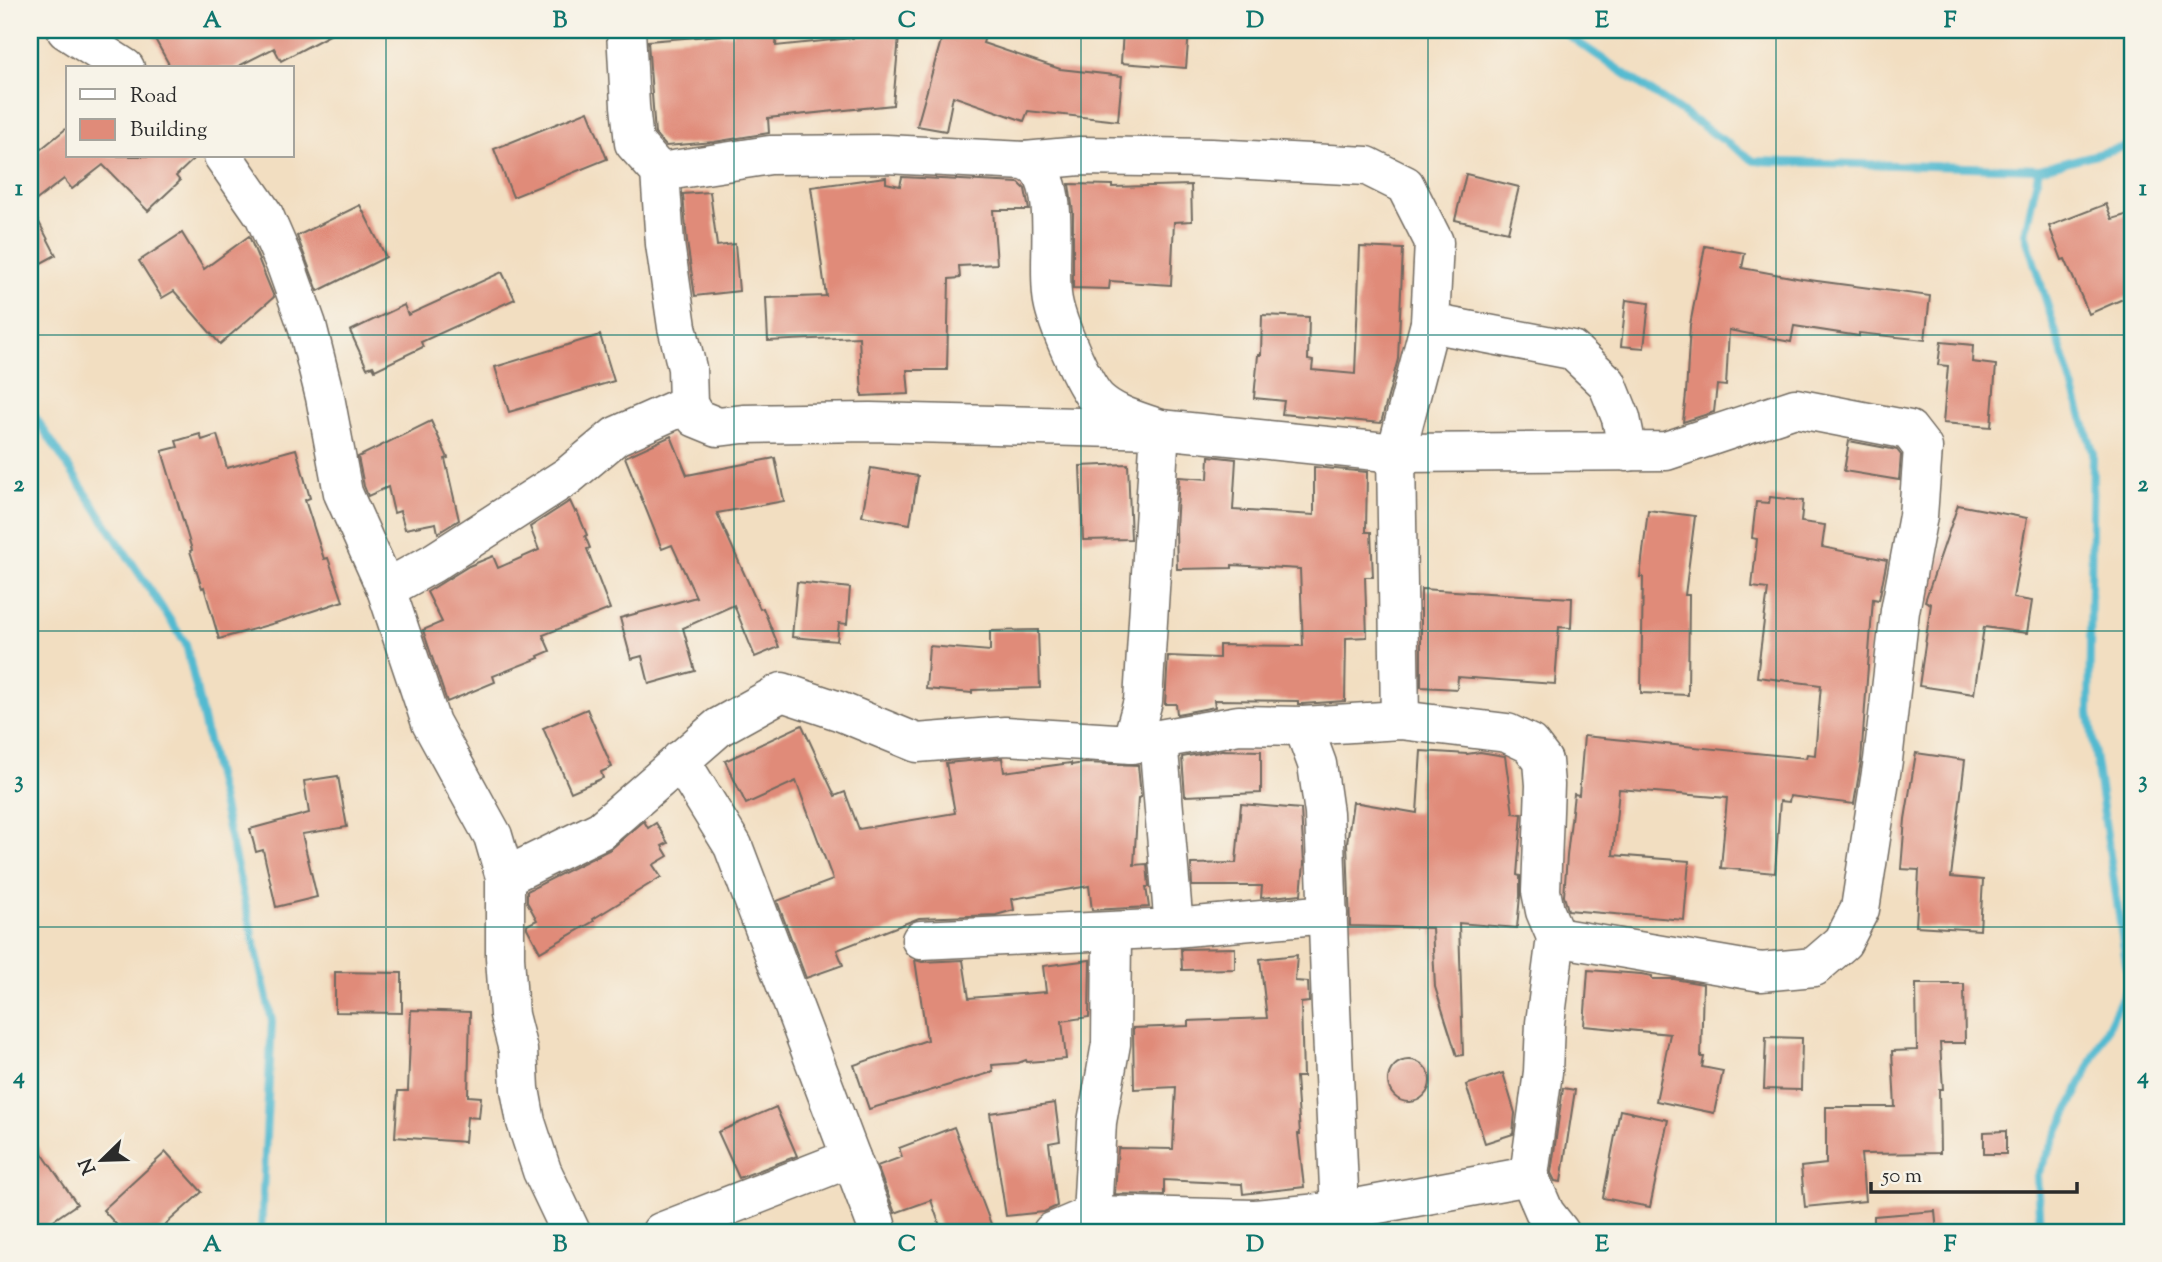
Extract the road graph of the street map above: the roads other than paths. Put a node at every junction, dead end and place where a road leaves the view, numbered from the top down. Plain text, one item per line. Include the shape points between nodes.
1 (66, 30) edge
2 (626, 30) edge
3 (122, 66) edge
4 (224, 158) edge
5 (1025, 161) junction
6 (660, 172) junction
7 (1430, 323) junction
8 (688, 404) junction
9 (1160, 429) junction
10 (1628, 452) junction
11 (1396, 453) junction
12 (386, 589) junction
13 (1400, 720) junction
14 (1303, 726) junction
15 (1144, 742) junction
16 (680, 761) junction
17 (505, 877) junction
18 (1328, 914) junction
19 (1174, 928) junction
20 (1111, 932) junction
21 (1556, 937) junction
22 (920, 940) dead end
23 (851, 1158) junction
24 (1529, 1175) junction
25 (1340, 1211) junction
26 (1092, 1216) junction
27 (571, 1232) edge
28 (662, 1232) edge
29 (878, 1232) edge
30 (1052, 1232) edge
31 (1560, 1232) edge

1 - 3 street
2 - 6 street via 634,143
4 - 12 street via 264,215 286,265 307,325 344,493
5 - 6 street via 886,154 770,155
5 - 7 street via 1094,156 1367,166 1405,185 1434,242
5 - 9 street via 1038,169 1048,186 1053,303 1084,377 1098,399 1118,413
6 - 8 street via 665,244 687,368
7 - 10 street via 1572,349 1607,383
7 - 11 street
8 - 9 street via 696,418 718,426 870,422
8 - 12 street via 616,436 568,476
9 - 11 street
9 - 15 street
10 - 11 street
10 - 21 street via 1666,451 1795,408 1909,430 1923,448 1918,516 1900,611 1883,760 1860,909 1843,942 1814,967 1761,972
11 - 13 street
12 - 17 street via 431,723 492,836
13 - 14 street
13 - 21 street via 1507,733 1530,744 1543,761 1541,891
14 - 15 street via 1239,725
14 - 18 street via 1317,764 1324,813
15 - 16 street via 1005,736 917,743 782,692 719,727
15 - 19 street
16 - 17 street via 600,830
16 - 23 street via 733,846
17 - 27 street via 509,1015 526,1122 542,1171
18 - 19 street
18 - 25 street
19 - 20 street
20 - 22 street
20 - 26 street via 1111,1044 1097,1122
21 - 24 street
23 - 28 street
23 - 29 street
24 - 25 street
24 - 31 street via 1545,1213
25 - 26 street via 1255,1219
26 - 30 street

